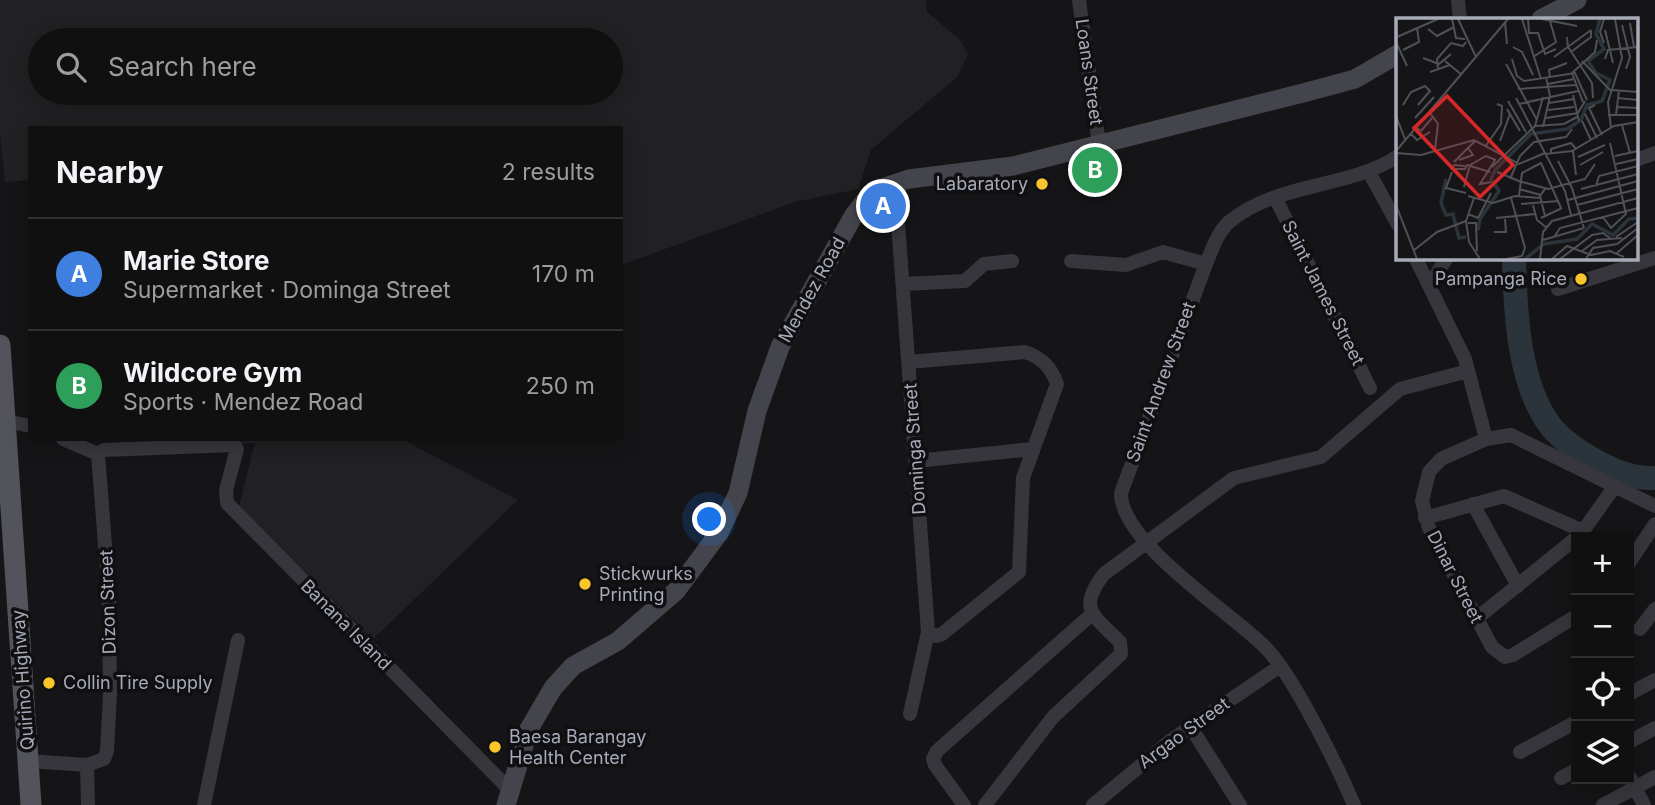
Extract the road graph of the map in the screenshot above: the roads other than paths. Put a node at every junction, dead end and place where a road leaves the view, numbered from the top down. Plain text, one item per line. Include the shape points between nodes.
1 (1079, 0) edge
2 (1458, 0) edge
3 (1572, 3) edge
4 (1460, 18) edge
5 (1543, 18) edge
6 (1396, 55) edge
7 (1099, 144) junction
8 (1655, 152) edge
9 (1396, 157) edge
10 (1638, 159) edge
11 (1369, 172) junction
12 (895, 182) junction
13 (1275, 197) junction
14 (1396, 221) edge
15 (1655, 258) edge
16 (1416, 259) edge
17 (1446, 259) edge
18 (1012, 261) dead end
19 (1071, 261) dead end
20 (1206, 264) junction
21 (902, 284) junction
22 (1430, 285) junction
23 (1558, 289) dead end
24 (0, 345) edge
25 (909, 362) junction
26 (1468, 371) junction
27 (1370, 388) dead end
28 (6, 421) junction
29 (28, 426) edge
30 (1486, 439) junction
31 (67, 441) edge
32 (1032, 449) junction
33 (4, 454) edge
34 (98, 454) junction
35 (916, 461) junction
36 (1615, 486) junction
37 (1473, 504) junction
38 (1655, 506) edge
39 (1425, 518) junction
40 (1655, 524) edge
41 (1572, 532) edge
42 (1582, 532) edge
43 (1146, 543) junction
44 (1571, 543) edge
45 (1634, 556) edge
46 (1518, 586) junction
47 (1655, 609) edge
48 (1092, 614) junction
49 (1476, 619) junction
50 (1571, 619) edge
51 (1640, 629) dead end
52 (928, 632) junction
53 (238, 640) dead end
54 (1280, 666) junction
55 (1655, 680) edge
56 (1634, 691) edge
57 (910, 714) dead end
58 (1571, 725) edge
59 (1190, 726) junction
60 (1655, 728) edge
61 (1634, 738) edge
62 (1520, 752) dead end
63 (29, 761) junction
64 (87, 765) junction
65 (1571, 772) edge
66 (1560, 778) dead end
67 (1655, 778) edge
68 (1634, 782) edge
69 (1629, 784) edge
70 (1633, 784) edge
71 (507, 797) edge
72 (31, 805) edge
73 (88, 805) edge
74 (204, 805) edge
75 (964, 805) edge
76 (985, 805) edge
77 (1093, 805) edge
78 (1240, 805) edge
79 (1354, 805) edge
80 (1603, 805) edge
81 (1644, 805) edge

1 - 7 street, Loans Street
2 - 4 street
3 - 5 street
6 - 7 street, Mendez Road via 1339,84
7 - 12 street, Mendez Road via 996,170
8 - 10 street
9 - 11 street, Saint Andrew Street
11 - 13 street, Saint Andrew Street
11 - 14 street
12 - 21 street, Dominga Street
12 - 71 street, Mendez Road via 873,191 862,203 780,347 757,411 738,493 707,553 676,591 639,625 561,677 529,729
13 - 20 street, Saint Andrew Street via 1229,223
13 - 27 street, Saint James Street
15 - 23 street
16 - 22 street
17 - 22 street
18 - 21 street via 985,264 965,281
19 - 20 street via 1126,265 1163,252
20 - 43 street, Saint Andrew Street via 1121,493 1125,513
21 - 25 street, Dominga Street
22 - 26 street
24 - 28 main road, Quirino Highway
25 - 32 street via 1025,352 1042,360 1057,384
25 - 35 street, Dominga Street
26 - 30 street
26 - 43 street via 1401,389 1321,457 1234,478
28 - 29 street
28 - 33 main road, Quirino Highway
30 - 36 street via 1511,435
30 - 39 street, Dinar Street via 1434,465 1424,487
31 - 34 street
32 - 35 street
32 - 52 street via 1023,478 1019,572 942,634
33 - 63 main road, Quirino Highway
34 - 64 street, Dizon Street via 109,596 110,695 107,751 104,759
34 - 71 street, Banana Island via 104,450 234,445 227,503
35 - 52 street, Dominga Street
36 - 38 street
36 - 42 street
37 - 39 street
37 - 41 street via 1504,496
37 - 46 street
39 - 49 street, Dinar Street
40 - 45 street
43 - 48 street via 1094,587 1088,600
43 - 54 street, Saint Andrew Street via 1265,647
44 - 46 street
46 - 49 street
47 - 51 street
48 - 75 street via 937,751 933,759
48 - 76 street via 1120,642 1121,654 1053,718
49 - 50 street, Dinar Street via 1492,648 1505,657
52 - 57 street, Dominga Street
53 - 74 street
54 - 59 street, Argao Street
54 - 79 street, Saint Andrew Street
55 - 56 street
58 - 62 street
59 - 77 street, Argao Street
59 - 78 street
60 - 61 street
63 - 64 street
63 - 72 main road, Quirino Highway
64 - 73 street
65 - 66 street
67 - 68 street
69 - 80 street
70 - 81 street

